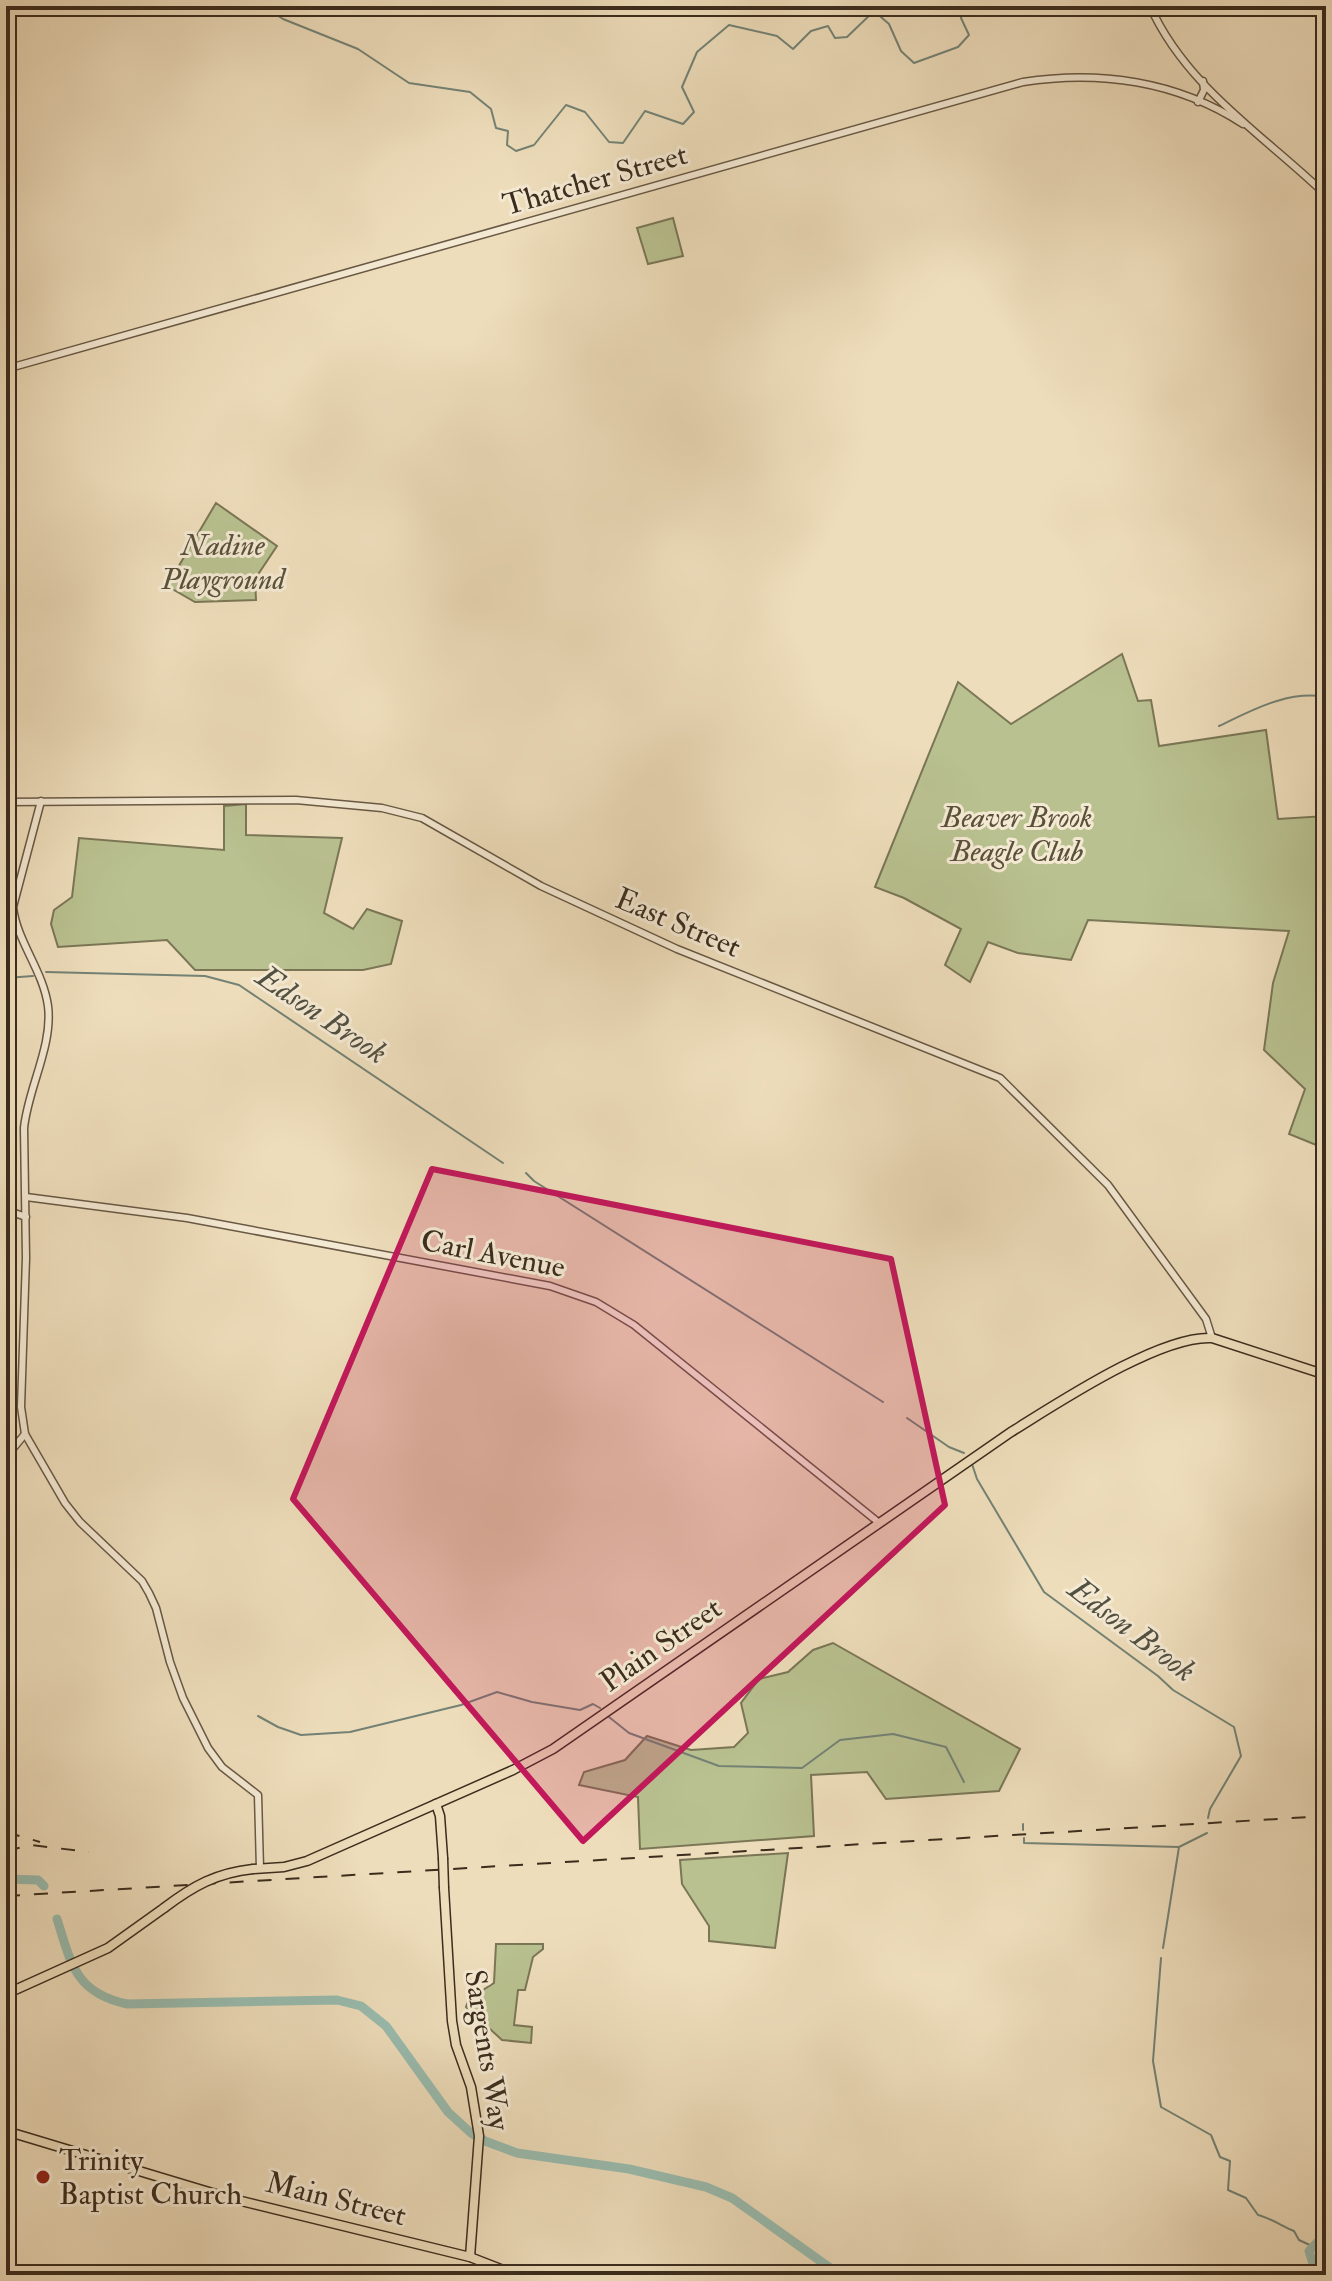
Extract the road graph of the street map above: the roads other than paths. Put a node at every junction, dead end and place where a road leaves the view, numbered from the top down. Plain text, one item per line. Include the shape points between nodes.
1 (1150, 6) edge
2 (1203, 81) junction
3 (1211, 90) junction
4 (1202, 103) junction
5 (1243, 124) junction
6 (1326, 195) edge
7 (6, 369) edge
8 (41, 801) junction
9 (6, 802) edge
10 (26, 1197) junction
11 (6, 1210) edge
12 (26, 1217) junction
13 (1212, 1338) junction
14 (1326, 1375) edge
15 (25, 1434) junction
16 (6, 1457) edge
17 (878, 1522) junction
18 (436, 1804) junction
19 (256, 1869) junction
20 (6, 1994) edge
21 (6, 2131) edge
22 (470, 2257) junction
23 (516, 2275) edge

1 - 2 street
2 - 3 street
2 - 4 street
3 - 4 street
3 - 5 street
4 - 5 street, Thatcher Street
4 - 7 street, Thatcher Street via 1116,78 1023,82
5 - 6 street
8 - 9 street, East Street
8 - 10 street via 13,907 48,1008 47,1036 26,1107
8 - 13 street, East Street via 296,800 410,814 541,886 677,949 989,1073 1015,1091 1122,1202 1206,1319
10 - 12 street
10 - 17 street, Carl Avenue via 187,1218 583,1295 634,1325
11 - 12 street
12 - 15 street via 21,1407
13 - 14 main road, Plain Street
13 - 17 main road, Plain Street via 1169,1344 1099,1380
15 - 16 street
15 - 19 street via 73,1514 142,1581 156,1608 183,1698 208,1748 222,1767 255,1791 260,1801
17 - 18 main road, Plain Street via 553,1749
18 - 19 main road, Plain Street via 307,1861
18 - 22 main road, Sargents Way, bridge via 452,2021 478,2122
19 - 20 main road, Plain Street, bridge via 209,1878 120,1941
21 - 22 main road, Main Street via 229,2198
22 - 23 main road, Main Street

